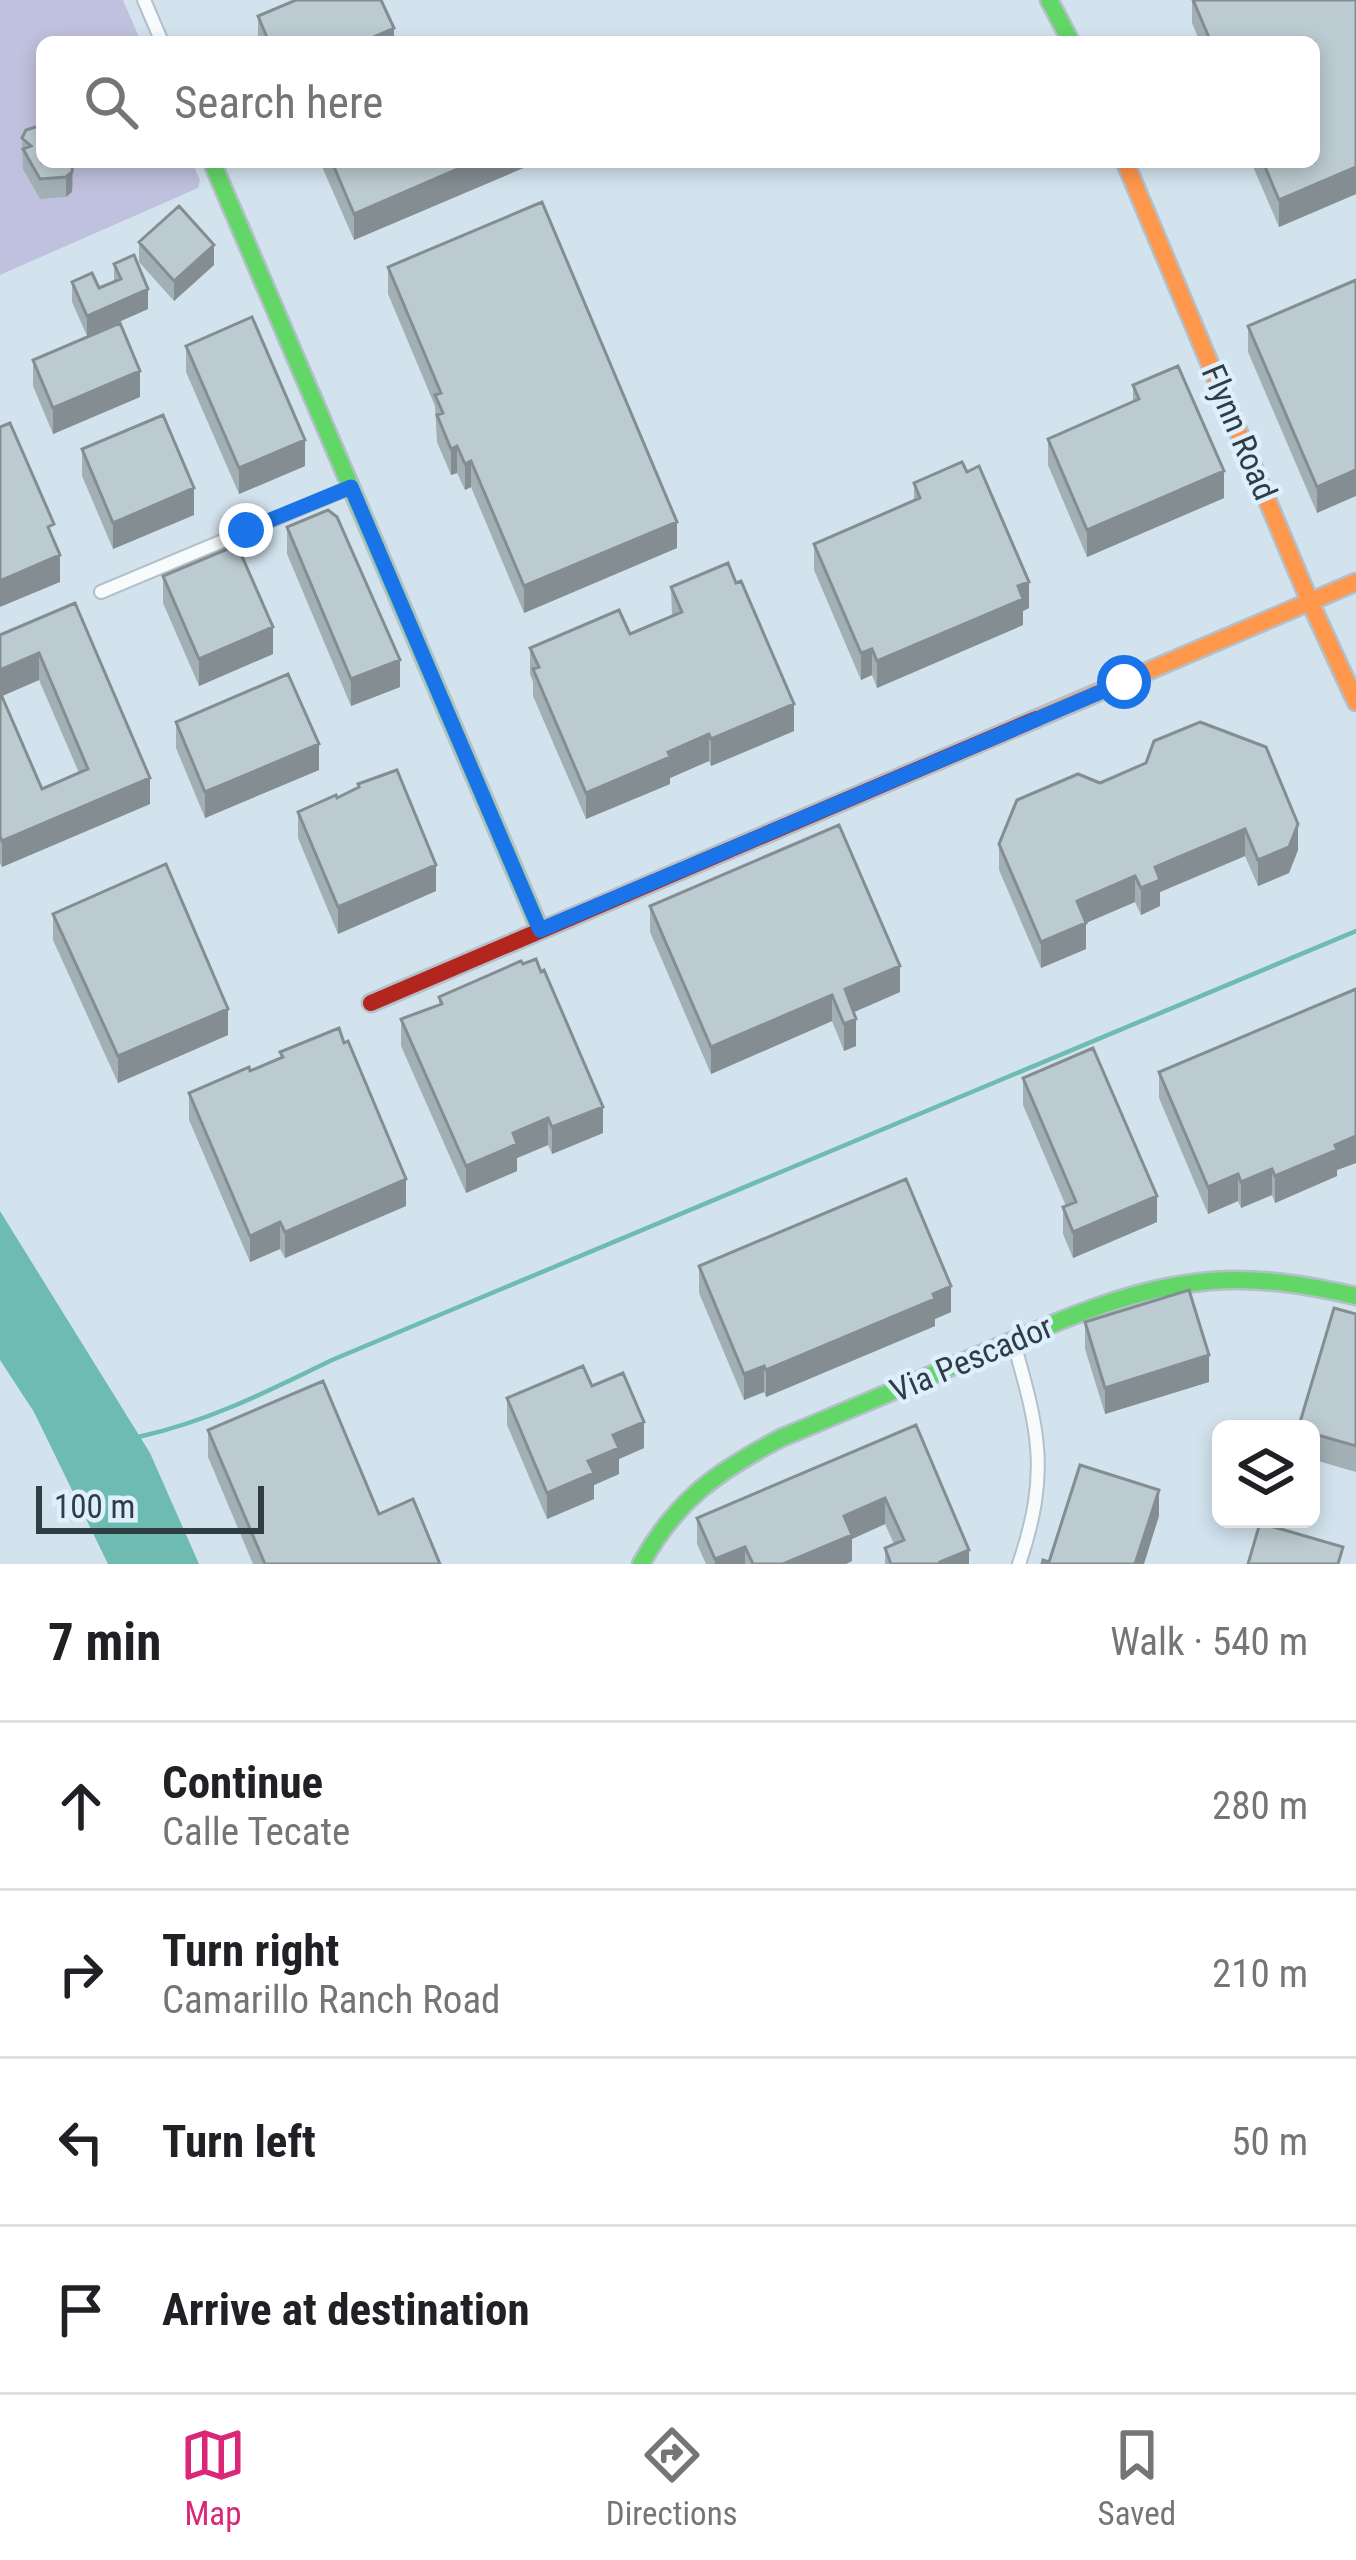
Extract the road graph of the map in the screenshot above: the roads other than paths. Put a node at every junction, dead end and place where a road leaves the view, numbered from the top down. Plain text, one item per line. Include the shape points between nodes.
1 (144, 0) edge
2 (1048, 0) edge
3 (159, 36) edge
4 (1068, 36) edge
5 (215, 168) edge
6 (1128, 168) edge
7 (351, 487) junction
8 (1356, 582) edge
9 (100, 592) dead end
10 (1310, 602) junction
11 (1356, 702) edge
12 (540, 930) junction
13 (371, 1003) dead end
14 (1356, 1296) edge
15 (1013, 1340) junction
16 (641, 1564) edge
17 (1019, 1564) edge

1 - 3 street
2 - 4 street
5 - 7 street
6 - 10 street, Flynn Road
7 - 9 street
7 - 12 street
8 - 10 street
10 - 11 street, Flynn Road
10 - 12 street
12 - 13 street
14 - 15 street, Via Pescador via 1285,1282 1203,1280 1116,1299
15 - 16 street, Via Pescador via 728,1466 676,1508
15 - 17 street via 1039,1469

